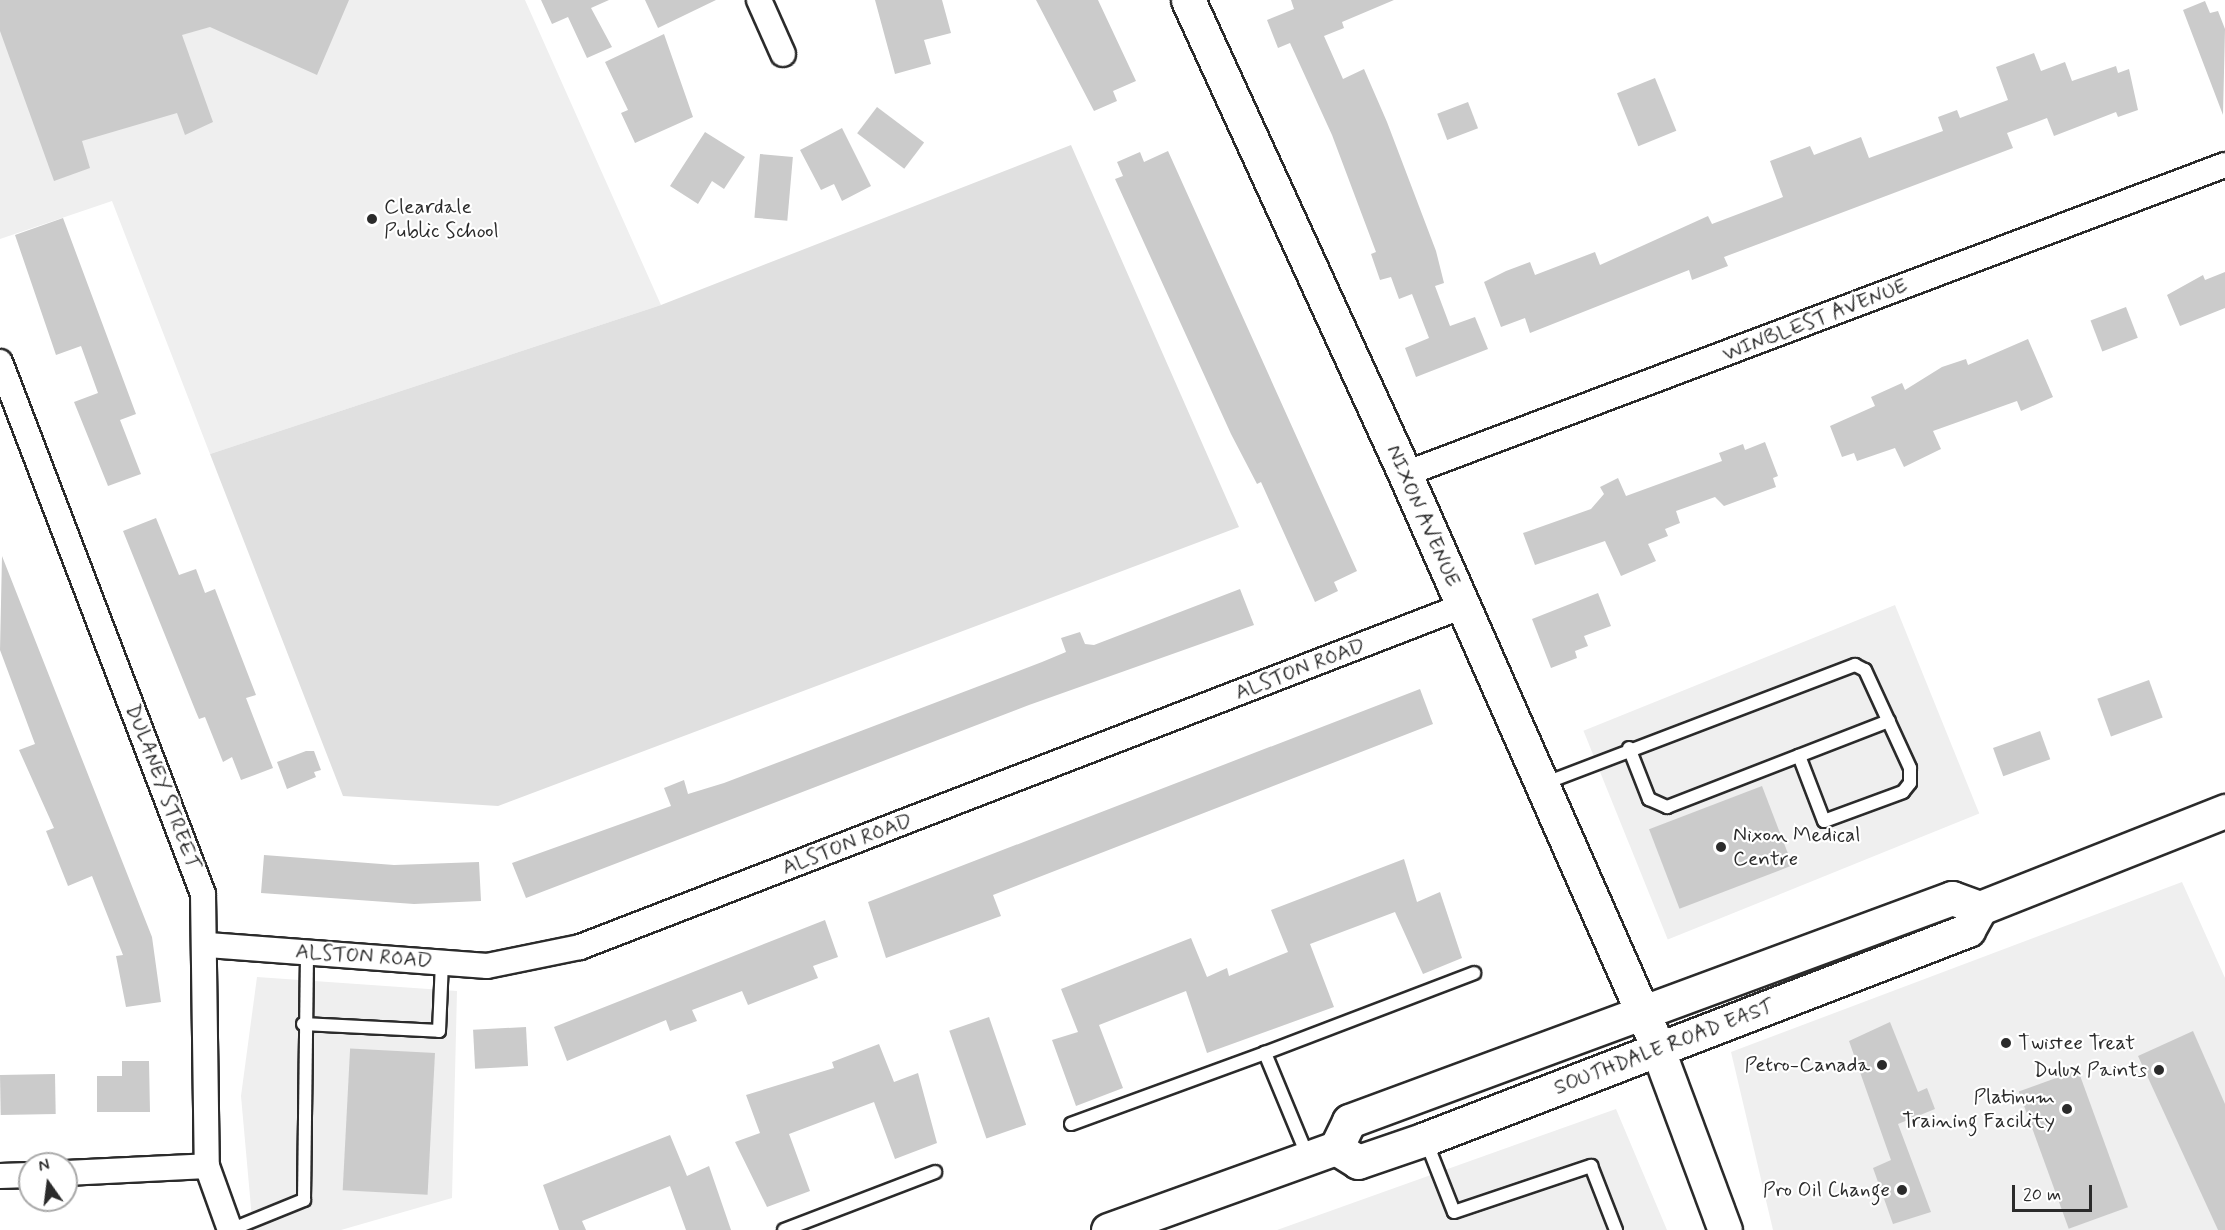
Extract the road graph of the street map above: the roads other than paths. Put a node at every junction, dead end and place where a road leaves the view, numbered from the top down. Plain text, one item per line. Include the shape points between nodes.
1 (759, 0) edge
2 (1188, 0) edge
3 (783, 54) dead end
4 (2225, 165) edge
5 (0, 362) edge
6 (1405, 474) junction
7 (1463, 606) junction
8 (1889, 722) junction
9 (1629, 748) junction
10 (1799, 756) junction
11 (1542, 785) junction
12 (2225, 811) edge
13 (208, 945) junction
14 (307, 952) junction
15 (442, 962) junction
16 (1474, 973) dead end
17 (303, 1024) junction
18 (1650, 1033) junction
19 (1265, 1053) junction
20 (1071, 1124) dead end
21 (1425, 1139) junction
22 (1322, 1153) junction
23 (207, 1166) junction
24 (78, 1172) edge
25 (935, 1172) dead end
26 (18, 1175) edge
27 (0, 1176) edge
28 (230, 1230) edge
29 (784, 1230) edge
30 (1108, 1230) edge
31 (1616, 1230) edge
32 (1725, 1230) edge

1 - 3 street
2 - 6 main road, NIXON AVENUE
4 - 6 street, WINBLEST AVENUE
5 - 13 street, DULANEY STREET via 204,894
6 - 7 main road, NIXON AVENUE
7 - 11 main road, NIXON AVENUE
7 - 15 street, ALSTON ROAD via 580,947 487,966
8 - 9 lane via 1865,669 1841,666
8 - 10 lane
8 - 10 lane via 1910,768 1910,783 1903,792 1824,821
9 - 10 lane via 1649,799 1667,807
9 - 11 lane
11 - 18 main road, NIXON AVENUE
12 - 18 main road, SOUTHDALE ROAD EAST via 1980,908 1968,930
13 - 14 street, ALSTON ROAD
13 - 23 street, DULANEY STREET
14 - 15 street, ALSTON ROAD
14 - 17 lane
15 - 17 lane via 439,1031
16 - 19 lane
17 - 28 lane via 304,1200
18 - 21 main road, SOUTHDALE ROAD EAST
18 - 22 main road, SOUTHDALE ROAD EAST via 1349,1120
18 - 32 main road, NIXON AVENUE
19 - 20 lane
19 - 22 lane
21 - 22 main road, SOUTHDALE ROAD EAST via 1358,1162
21 - 31 lane via 1454,1212 1591,1166
22 - 30 main road
23 - 24 street
23 - 28 street, DULANEY STREET
25 - 29 lane
26 - 27 street

